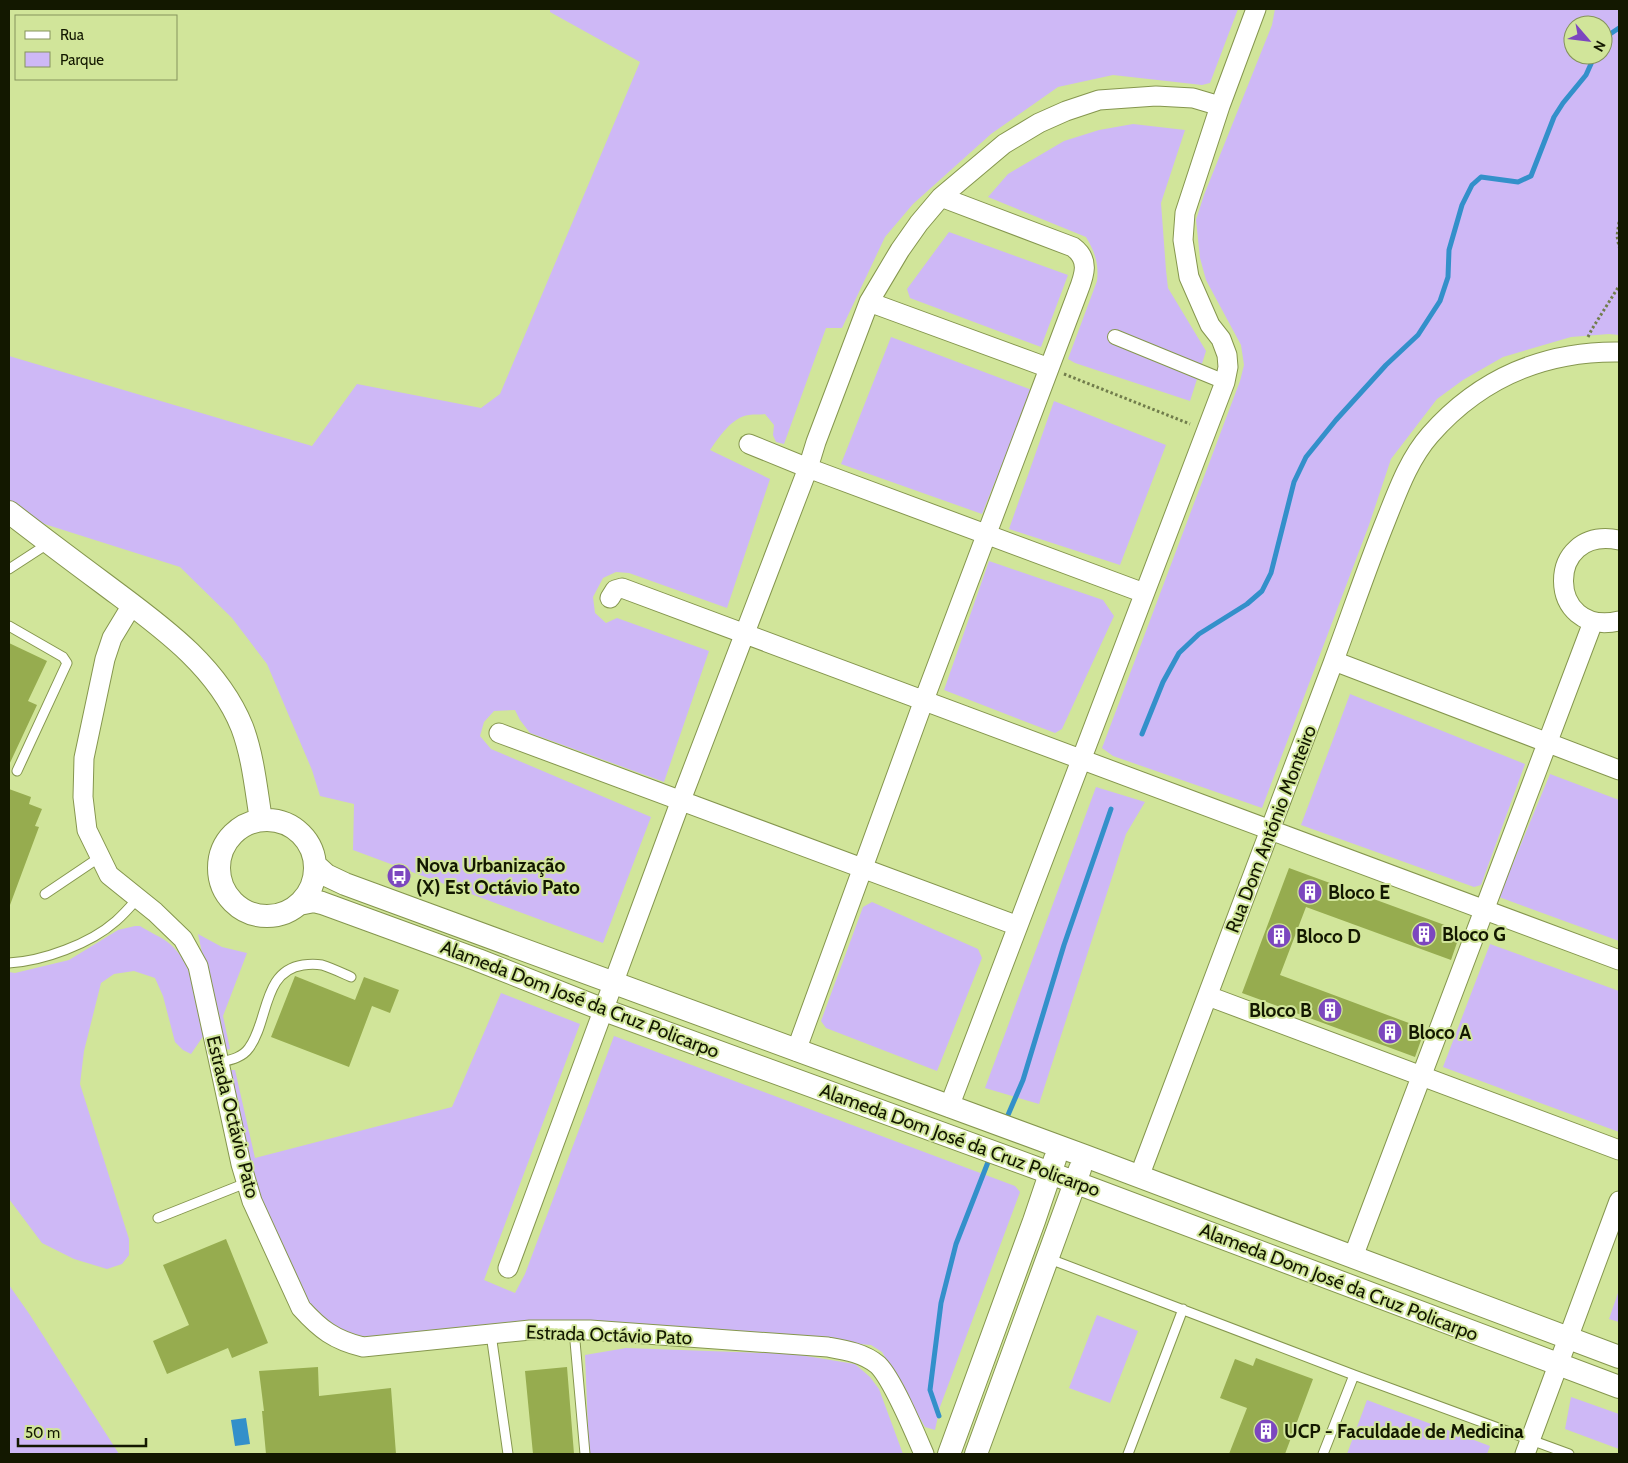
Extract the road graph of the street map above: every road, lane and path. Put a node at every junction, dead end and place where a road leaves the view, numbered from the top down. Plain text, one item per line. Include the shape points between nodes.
1 (1256, 9) edge
2 (1220, 106) junction
3 (941, 197) junction
4 (1619, 222) edge
5 (1619, 247) edge
6 (1619, 286) edge
7 (870, 302) junction
8 (1115, 337) dead end
9 (1619, 352) edge
10 (1582, 354) junction
11 (1049, 368) junction
12 (1225, 382) junction
13 (1206, 430) junction
14 (749, 444) dead end
15 (808, 468) junction
16 (9, 512) edge
17 (987, 534) junction
18 (1619, 540) edge
19 (50, 543) junction
20 (9, 569) edge
21 (1144, 593) junction
22 (610, 598) dead end
23 (132, 605) junction
24 (1593, 622) junction
25 (1619, 622) edge
26 (9, 626) edge
27 (744, 632) junction
28 (1334, 661) junction
29 (924, 700) junction
30 (499, 733) dead end
31 (1547, 743) junction
32 (1081, 759) junction
33 (17, 770) dead end
34 (1619, 770) edge
35 (681, 800) junction
36 (261, 820) junction
37 (1271, 829) junction
38 (100, 857) junction
39 (316, 865) junction
40 (862, 867) junction
41 (45, 894) dead end
42 (138, 898) junction
43 (299, 904) junction
44 (1485, 910) junction
45 (1018, 926) junction
46 (1619, 960) edge
47 (9, 963) edge
48 (351, 977) dead end
49 (613, 984) junction
50 (1208, 996) junction
51 (604, 1010) junction
52 (796, 1051) junction
53 (218, 1063) junction
54 (1422, 1076) junction
55 (948, 1107) junction
56 (1059, 1146) junction
57 (1619, 1150) edge
58 (1085, 1156) junction
59 (1050, 1173) junction
60 (1140, 1176) junction
61 (1075, 1182) junction
62 (246, 1183) junction
63 (1619, 1200) edge
64 (158, 1218) dead end
65 (1353, 1257) junction
66 (1047, 1258) junction
67 (508, 1268) dead end
68 (1183, 1309) junction
69 (574, 1330) junction
70 (492, 1334) junction
71 (1568, 1338) junction
72 (1619, 1358) edge
73 (1558, 1364) junction
74 (1354, 1375) junction
75 (1619, 1387) edge
76 (1527, 1447) edge
77 (508, 1454) edge
78 (585, 1454) edge
79 (924, 1454) edge
80 (949, 1454) edge
81 (976, 1454) edge
82 (1128, 1454) edge
83 (1324, 1454) edge
84 (1569, 1454) edge

1 - 2 street
2 - 3 street via 1193,98 1156,96 1099,100 1039,123 1004,144
2 - 12 street via 1185,213 1183,240 1189,277 1227,355
3 - 7 street via 900,250
3 - 11 street via 1062,242 1080,252 1085,269
4 - 5 path
6 - 10 path via 1592,329
7 - 11 street
7 - 15 street
8 - 12 street
9 - 10 street, Rua Dom António Monteiro
10 - 28 street, Rua Dom António Monteiro via 1522,368 1483,388 1447,417 1418,449 1401,481
11 - 13 path
11 - 17 street
12 - 13 street
13 - 21 street
14 - 15 street
15 - 17 street
15 - 27 street
16 - 19 street
17 - 21 street
17 - 29 street
18 - 24 street via 1607,537 1581,545 1565,567 1562,580 1571,606
19 - 20 lane
19 - 23 street
21 - 32 street
22 - 27 street via 615,590 622,588
23 - 36 street via 201,663 226,696 242,727
23 - 38 street, Estrada Octávio Pato via 112,638 105,659 84,758 83,797 87,830
24 - 25 street
24 - 31 street
26 - 33 lane via 68,663
27 - 29 street
27 - 35 street
28 - 31 street
28 - 37 street, Rua Dom António Monteiro
29 - 32 street
29 - 40 street
30 - 35 street
31 - 34 street
31 - 44 street
32 - 37 street
32 - 45 street
35 - 40 street
35 - 49 street
36 - 39 street via 283,822 298,831 309,844
36 - 43 street via 241,827 226,843 219,863 222,885 234,903 251,914 271,916
37 - 44 street
37 - 50 street, Rua Dom António Monteiro
38 - 41 lane
38 - 42 street, Estrada Octávio Pato via 109,875
39 - 43 street via 311,888
39 - 49 street, Alameda Dom José da Cruz Policarpo via 326,875 345,884
40 - 45 street
40 - 52 street
42 - 47 lane via 115,922 90,937 52,955
42 - 53 street, Estrada Octávio Pato via 183,939 198,966
43 - 51 street, Alameda Dom José da Cruz Policarpo via 322,904
44 - 46 street
44 - 54 street
45 - 55 street
48 - 53 lane via 312,964 296,966 283,973 274,985 249,1048 233,1060
49 - 51 street
49 - 52 street, Alameda Dom José da Cruz Policarpo
50 - 54 street
50 - 60 street, Rua Dom António Monteiro
51 - 59 street, Alameda Dom José da Cruz Policarpo
51 - 67 street
52 - 55 street, Alameda Dom José da Cruz Policarpo
53 - 62 street, Estrada Octávio Pato
54 - 57 street
54 - 65 street
55 - 56 street, Alameda Dom José da Cruz Policarpo
56 - 58 street, Alameda Dom José da Cruz Policarpo
56 - 59 street
58 - 60 street, Alameda Dom José da Cruz Policarpo
58 - 61 street
59 - 61 street, Alameda Dom José da Cruz Policarpo
59 - 80 street
60 - 65 street, Alameda Dom José da Cruz Policarpo
61 - 66 street
61 - 73 street, Alameda Dom José da Cruz Policarpo
62 - 64 lane
62 - 70 street, Estrada Octávio Pato via 301,1308 322,1330 363,1347
63 - 71 street
65 - 71 street, Alameda Dom José da Cruz Policarpo
66 - 68 lane
66 - 81 street
68 - 74 lane
68 - 82 lane
69 - 70 street, Estrada Octávio Pato
69 - 78 lane
69 - 79 street, Estrada Octávio Pato via 850,1351 878,1365
70 - 77 lane
71 - 72 street, Alameda Dom José da Cruz Policarpo
71 - 73 street
73 - 75 street, Alameda Dom José da Cruz Policarpo
73 - 76 street
74 - 76 lane
74 - 83 lane
76 - 84 lane

